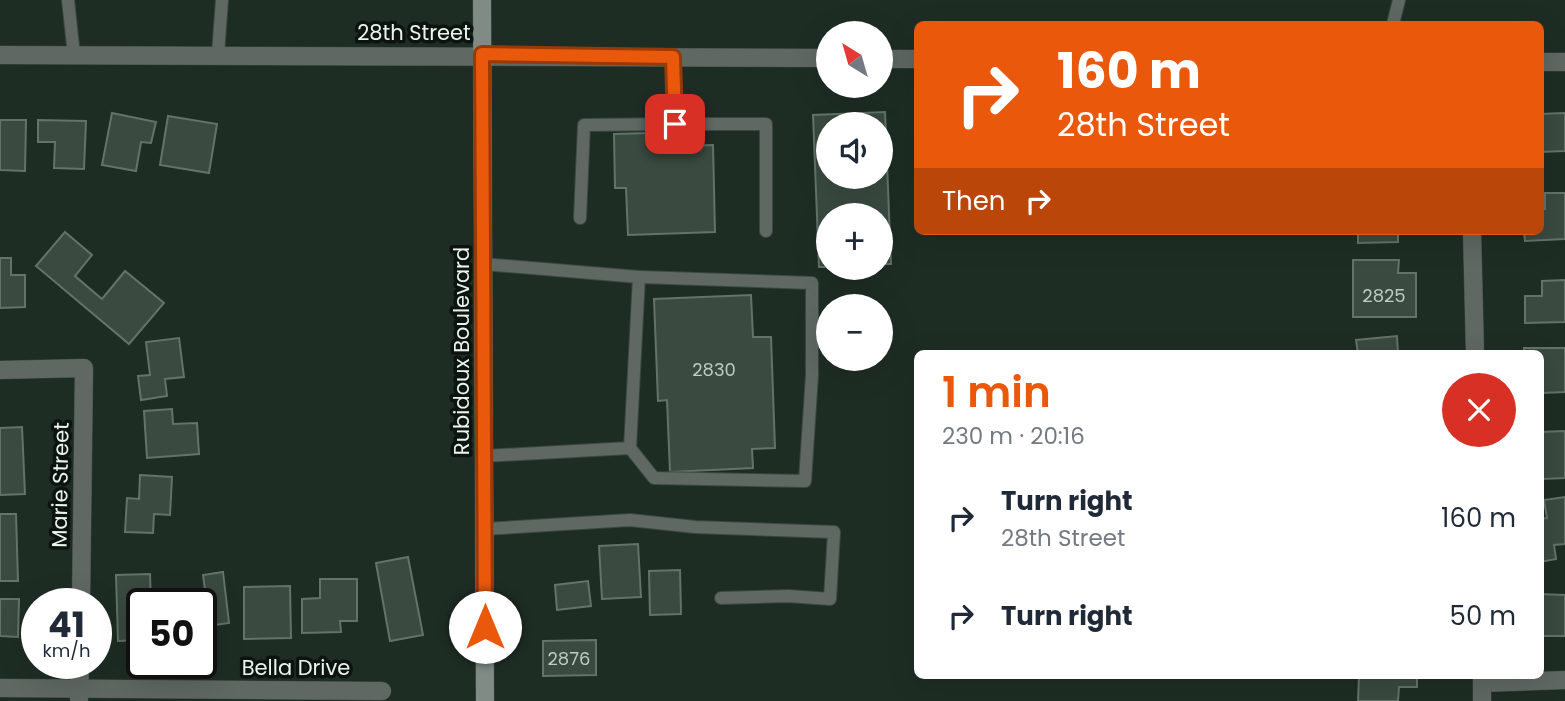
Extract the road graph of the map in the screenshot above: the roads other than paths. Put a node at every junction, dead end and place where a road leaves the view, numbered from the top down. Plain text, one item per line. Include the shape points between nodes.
1 (68, 0) edge
2 (222, 0) edge
3 (482, 0) edge
4 (1399, 0) edge
5 (1394, 21) edge
6 (218, 54) junction
7 (482, 54) junction
8 (0, 55) edge
9 (74, 55) junction
10 (673, 57) junction
11 (816, 58) edge
12 (893, 59) edge
13 (914, 59) edge
14 (1544, 62) edge
15 (1565, 62) edge
16 (675, 124) junction
17 (580, 218) dead end
18 (766, 231) dead end
19 (1472, 235) edge
20 (483, 264) junction
21 (639, 277) junction
22 (1475, 350) edge
23 (0, 370) edge
24 (630, 448) junction
25 (484, 456) junction
26 (484, 529) junction
27 (80, 588) edge
28 (721, 598) dead end
29 (1565, 680) edge
30 (1482, 687) edge
31 (0, 688) edge
32 (382, 691) dead end
33 (79, 695) edge
34 (485, 701) edge

1 - 9 lane
2 - 6 lane
3 - 7 main road, Rubidoux Boulevard
4 - 5 lane
6 - 7 street, 28th Street
6 - 9 street, 28th Street
7 - 10 street, 28th Street
7 - 20 main road, Rubidoux Boulevard
8 - 9 street, 28th Street
10 - 11 street, 28th Street
10 - 16 lane
12 - 13 street
14 - 15 street
16 - 17 lane via 584,125
16 - 18 lane via 766,124
19 - 22 street
20 - 21 lane
20 - 25 main road, Rubidoux Boulevard
21 - 24 lane
21 - 24 lane via 813,283 812,375 804,481 654,478
23 - 27 street, Marie Street via 84,368
24 - 25 lane
25 - 26 main road, Rubidoux Boulevard
26 - 28 lane via 630,520 834,532 830,599
26 - 34 main road, Rubidoux Boulevard
29 - 30 street
31 - 33 street, Bella Drive
32 - 33 street, Bella Drive

